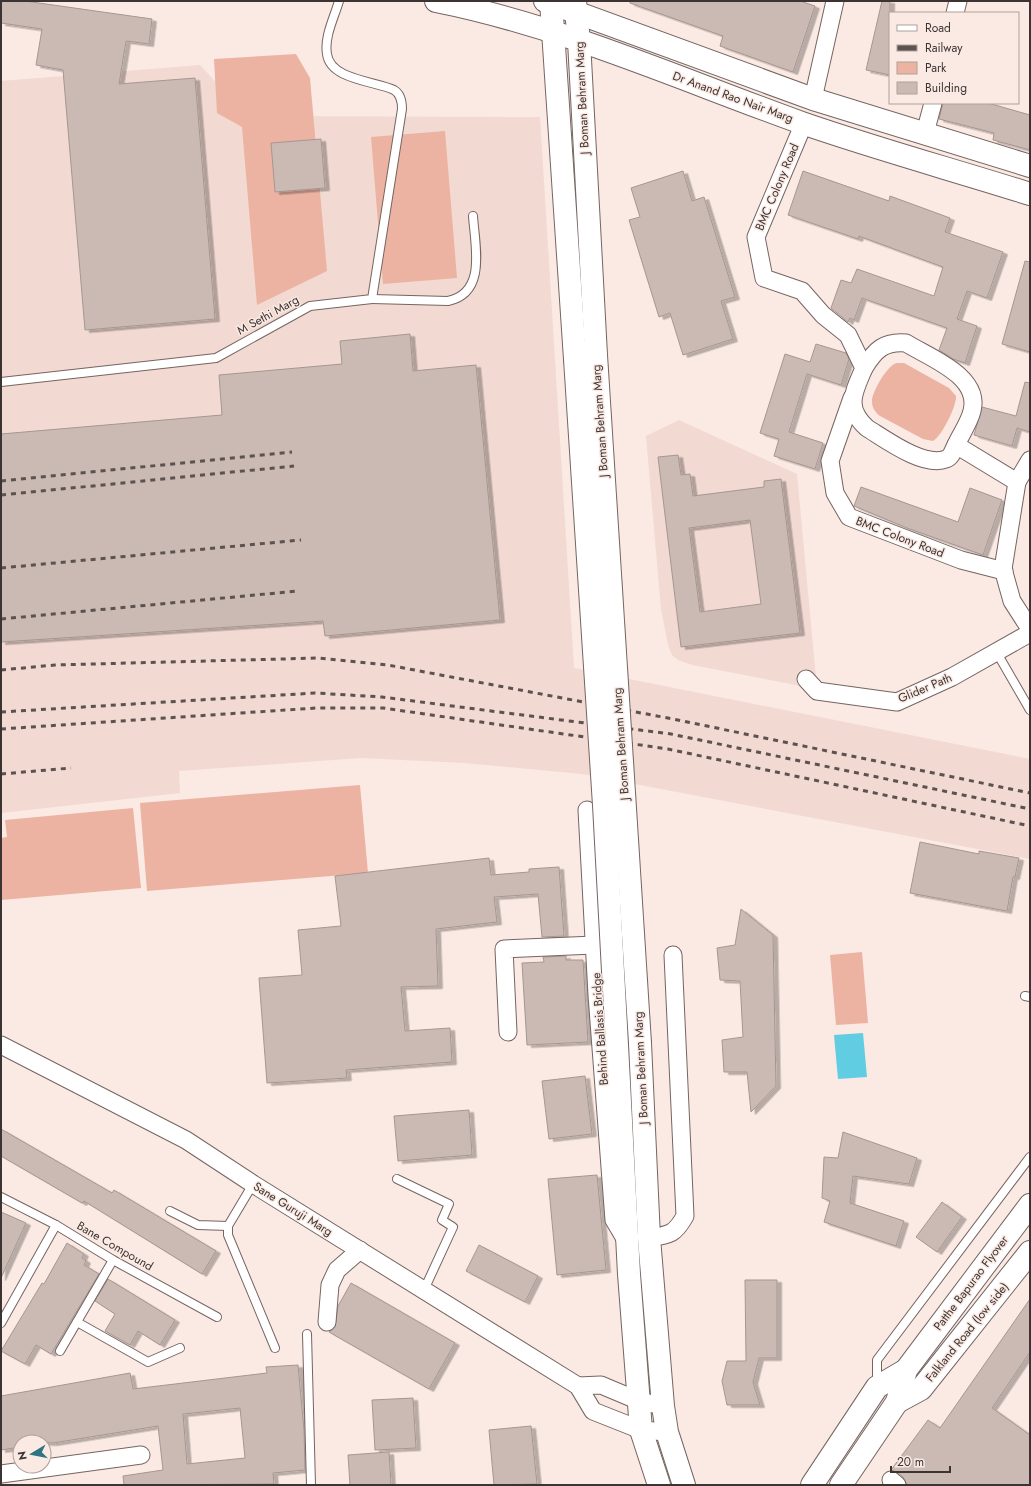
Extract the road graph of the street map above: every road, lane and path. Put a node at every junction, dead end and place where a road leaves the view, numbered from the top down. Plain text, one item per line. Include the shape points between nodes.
1 (339, 1) edge
2 (436, 1) edge
3 (835, 1) edge
4 (958, 1) edge
5 (549, 2) edge
6 (575, 7) edge
7 (955, 12) edge
8 (555, 33) junction
9 (579, 41) junction
10 (813, 99) junction
11 (933, 104) edge
12 (804, 123) junction
13 (925, 134) junction
14 (1030, 166) edge
15 (1030, 194) edge
16 (473, 216) dead end
17 (372, 299) junction
18 (585, 357) junction
19 (864, 368) junction
20 (1, 382) edge
21 (852, 398) junction
22 (956, 444) junction
23 (1030, 460) edge
24 (1017, 482) junction
25 (1004, 571) junction
26 (1030, 629) edge
27 (1030, 633) edge
28 (997, 653) junction
29 (806, 679) dead end
30 (1030, 710) edge
31 (587, 810) dead end
32 (594, 945) junction
33 (673, 955) dead end
34 (508, 1032) dead end
35 (1, 1045) edge
36 (1030, 1157) edge
37 (397, 1179) dead end
38 (253, 1184) junction
39 (1, 1197) edge
40 (1030, 1205) edge
41 (170, 1211) dead end
42 (56, 1225) junction
43 (228, 1226) junction
44 (649, 1238) junction
45 (628, 1244) junction
46 (360, 1250) junction
47 (1030, 1252) edge
48 (113, 1260) junction
49 (424, 1290) junction
50 (217, 1317) dead end
51 (77, 1322) junction
52 (327, 1322) dead end
53 (1, 1323) edge
54 (307, 1334) dead end
55 (180, 1348) dead end
56 (275, 1348) dead end
57 (60, 1352) dead end
58 (909, 1365) junction
59 (578, 1386) junction
60 (877, 1387) junction
61 (639, 1402) junction
62 (897, 1402) junction
63 (663, 1406) junction
64 (641, 1430) junction
65 (667, 1432) junction
66 (141, 1455) dead end
67 (1, 1474) edge
68 (683, 1482) edge
69 (311, 1485) edge
70 (656, 1485) edge
71 (812, 1485) edge
72 (841, 1485) edge

1 - 17 lane via 327,42 327,56 333,67 350,77 395,91 401,99 402,109
2 - 8 main road, Dr Anand Rao Nair Marg
3 - 10 street
4 - 7 street
5 - 6 main road
5 - 8 main road, J Boman Behram Marg
6 - 9 main road, J Boman Behram Marg
6 - 10 main road
8 - 9 main road, Dr Anand Rao Nair Marg
8 - 18 main road, J Boman Behram Marg
9 - 12 main road, Dr Anand Rao Nair Marg
9 - 18 main road, J Boman Behram Marg
10 - 13 main road
11 - 13 street
12 - 15 main road, Dr Anand Rao Nair Marg
12 - 19 street, BMC Colony Road via 756,237 764,278 802,291 823,316 848,335
13 - 14 main road
16 - 17 lane, M Sethi Marg via 476,272 466,294 448,301
17 - 20 lane, M Sethi Marg via 310,306 216,358
18 - 44 main road, J Boman Behram Marg, bridge via 640,1043
18 - 45 main road, J Boman Behram Marg, bridge via 604,805
19 - 21 street, BMC Colony Road
19 - 22 street, BMC Colony Road via 872,354 880,347 897,342 906,343 960,375 972,390 974,400 968,422
21 - 22 street, BMC Colony Road via 853,408 861,423 917,457 947,459
21 - 25 street, BMC Colony Road via 830,461 835,493 849,517 961,560
22 - 24 street
23 - 24 street
24 - 25 street
25 - 26 street via 1012,601
27 - 28 street, Glider Path
28 - 29 street, Glider Path via 897,702 817,691
28 - 30 lane
31 - 32 street, Behind Ballasis Bridge
32 - 34 street via 504,949
32 - 45 street, Behind Ballasis Bridge via 614,1220
33 - 44 street via 685,1216 678,1229
35 - 38 street, Sane Guruji Marg via 186,1140
36 - 60 lane via 877,1360
37 - 49 lane via 449,1204 442,1220 453,1227
38 - 43 lane
38 - 46 street, Sane Guruji Marg
39 - 42 lane, Bane Compound
40 - 58 main road, Patthe Bapurao Flyover
41 - 43 lane via 198,1226
42 - 48 lane, Bane Compound
42 - 53 lane
43 - 56 lane via 228,1235
44 - 63 main road, J Boman Behram Marg
45 - 61 main road, J Boman Behram Marg
46 - 49 street, Sane Guruji Marg
46 - 52 street via 337,1270 330,1285
47 - 62 main road, Falkland Road (low side) via 921,1389
48 - 50 lane, Bane Compound
48 - 51 lane
49 - 59 street, Sane Guruji Marg
51 - 55 lane via 148,1362
51 - 57 lane
54 - 69 lane
58 - 60 main road
58 - 62 main road
59 - 61 street via 601,1385
59 - 64 street, Sane Guruji Marg via 593,1410
60 - 71 main road
61 - 63 street
61 - 64 main road, J Boman Behram Marg
62 - 72 main road
63 - 65 main road, J Boman Behram Marg
64 - 65 street, Sane Guruji Marg
64 - 70 main road, J Boman Behram Marg
65 - 68 main road, J Boman Behram Marg
66 - 67 street
68 - 70 street

